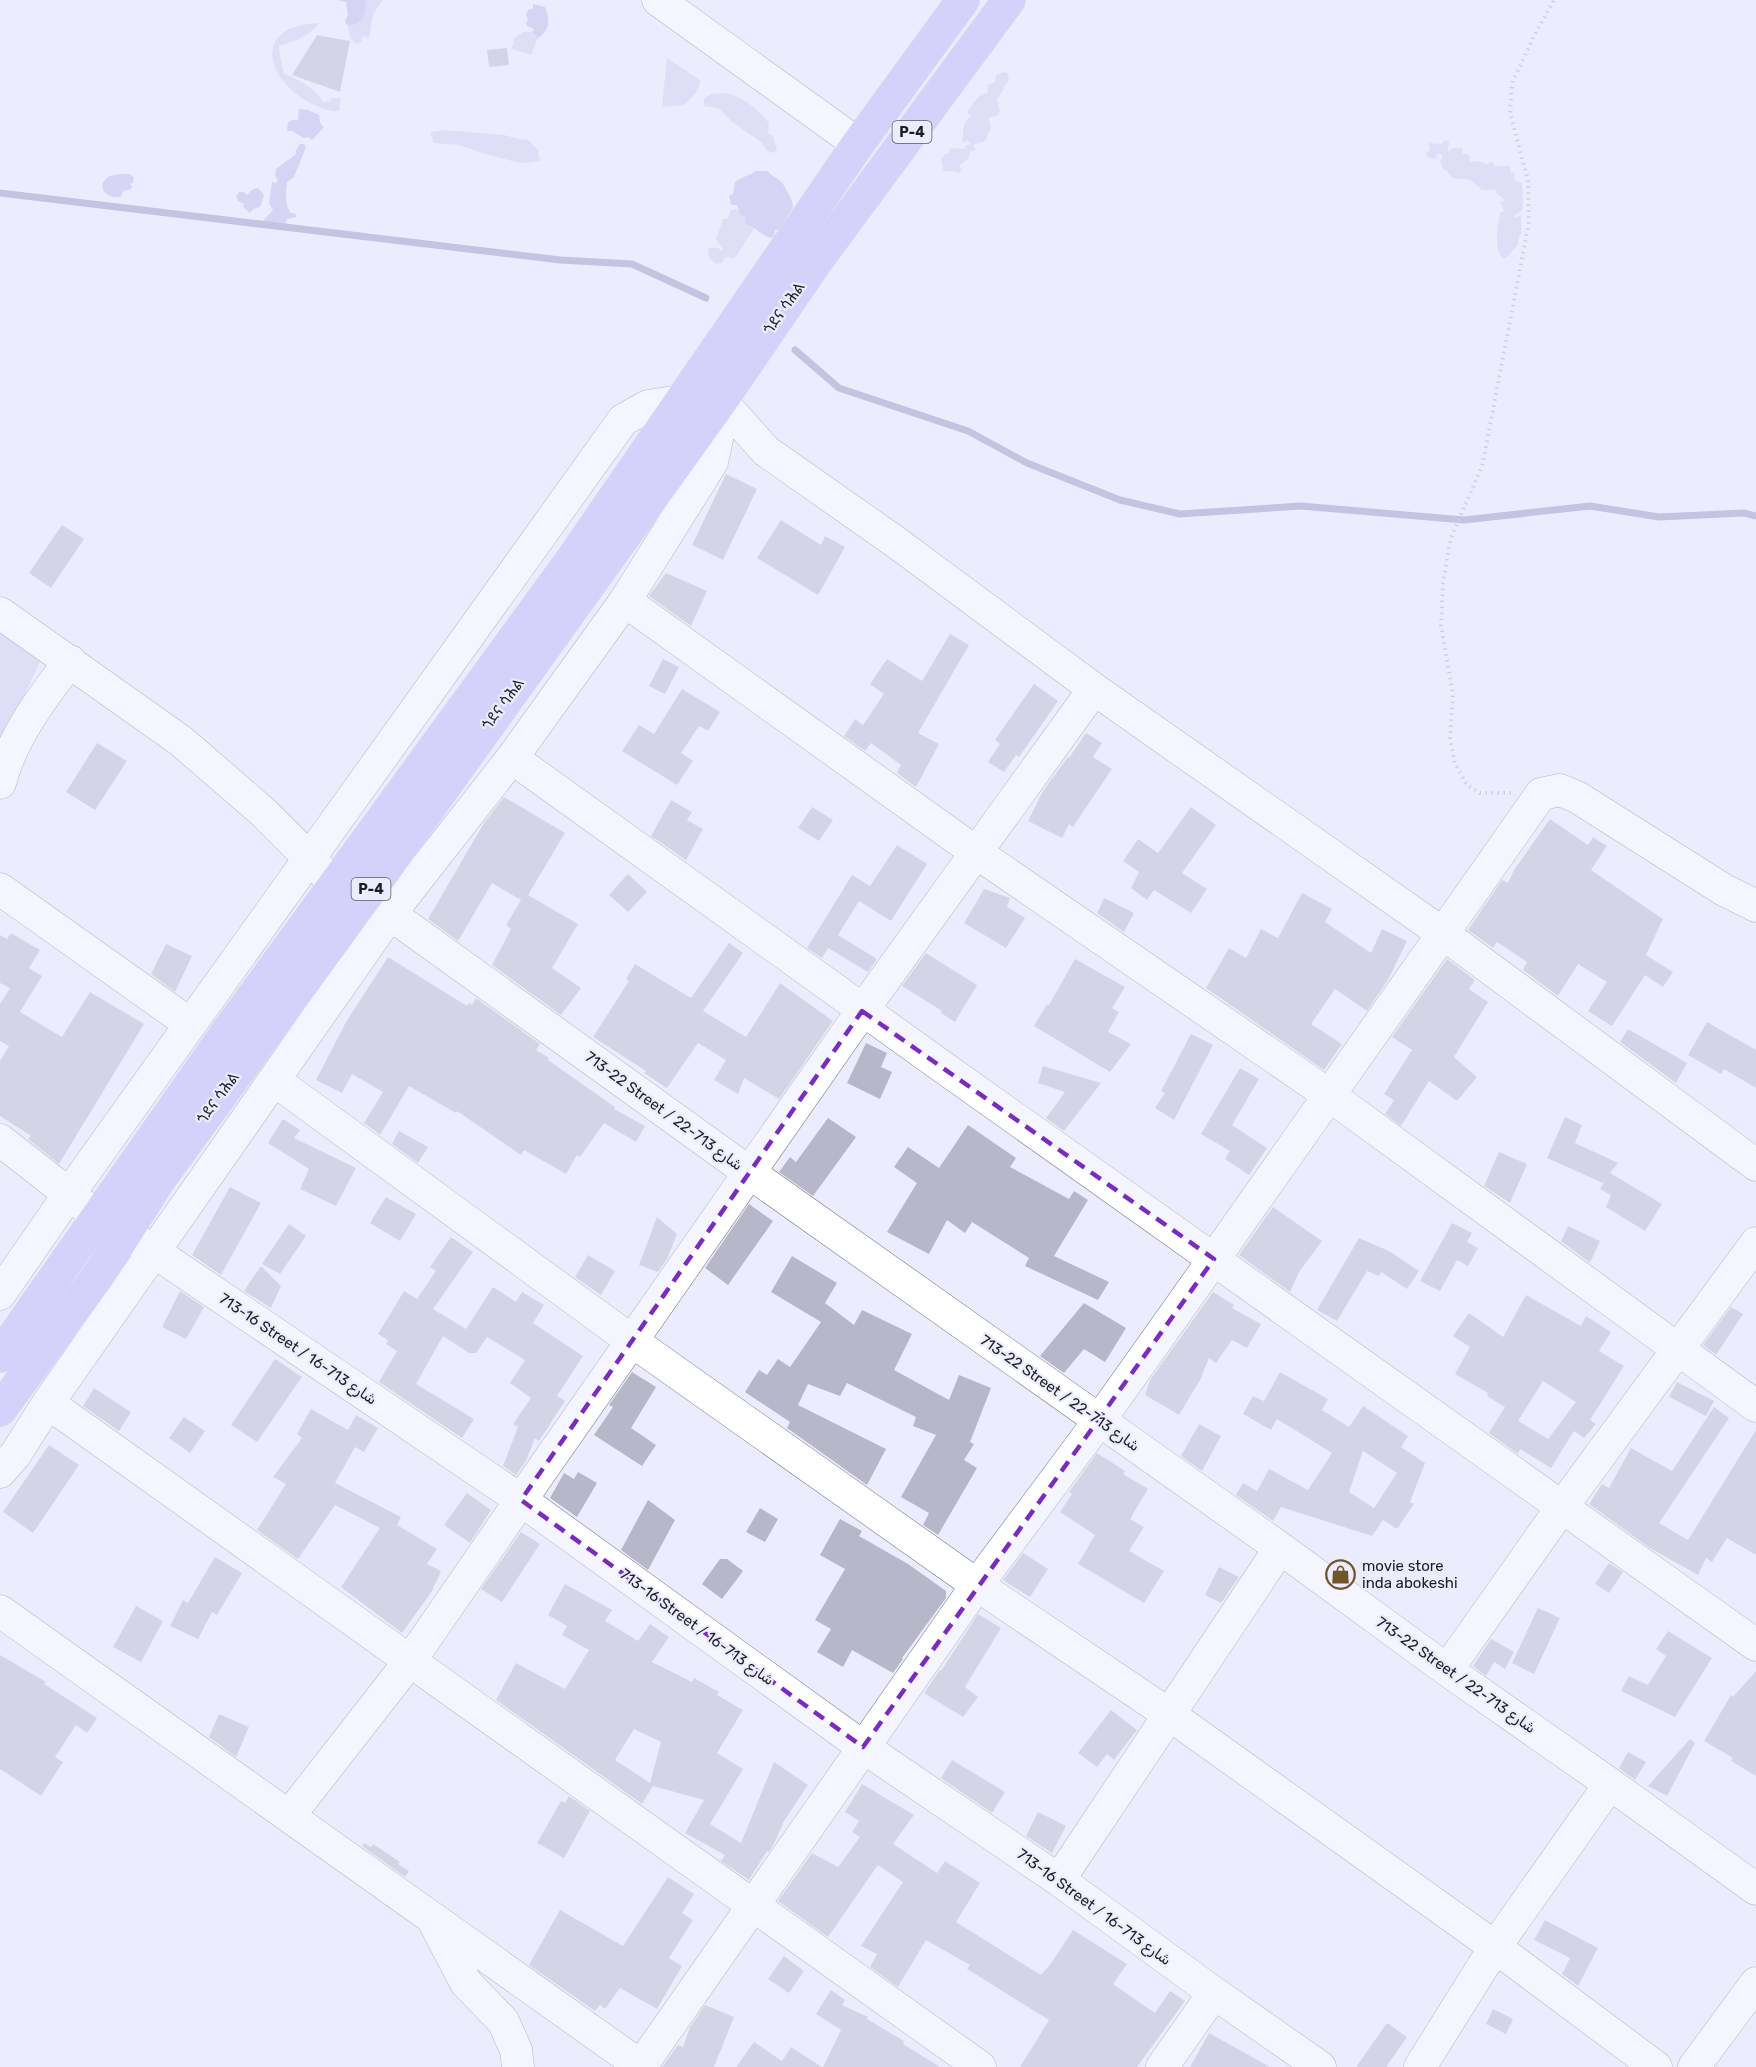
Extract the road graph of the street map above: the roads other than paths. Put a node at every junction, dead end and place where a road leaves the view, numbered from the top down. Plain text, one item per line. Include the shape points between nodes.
1 (658, 0) edge
2 (963, 0) edge
3 (1009, 0) edge
4 (858, 144) junction
5 (687, 392) junction
6 (721, 400) junction
7 (625, 601) junction
8 (0, 613) edge
9 (70, 661) junction
10 (1094, 689) junction
11 (512, 758) junction
12 (0, 783) edge
13 (977, 853) junction
14 (308, 859) junction
15 (336, 883) junction
16 (0, 889) edge
17 (379, 903) junction
18 (1756, 906) edge
19 (1442, 933) junction
20 (862, 1011) junction
21 (190, 1024) junction
22 (274, 1080) junction
23 (1329, 1095) junction
24 (0, 1140) edge
25 (1756, 1165) edge
26 (750, 1173) junction
27 (69, 1194) junction
28 (112, 1224) junction
29 (1756, 1243) edge
30 (155, 1252) junction
31 (1214, 1259) junction
32 (0, 1294) edge
33 (632, 1341) junction
34 (1678, 1350) junction
35 (0, 1356) edge
36 (48, 1403) junction
37 (1756, 1406) edge
38 (0, 1410) edge
39 (1099, 1420) junction
40 (0, 1472) edge
41 (520, 1500) junction
42 (1562, 1508) junction
43 (1280, 1548) junction
44 (977, 1585) junction
45 (0, 1611) edge
46 (1756, 1645) edge
47 (410, 1661) junction
48 (1447, 1670) junction
49 (1170, 1716) junction
50 (863, 1747) junction
51 (1610, 1784) junction
52 (289, 1816) junction
53 (1059, 1880) junction
54 (1756, 1889) edge
55 (753, 1905) junction
56 (432, 1918) junction
57 (1495, 1947) junction
58 (1756, 1983) edge
59 (1214, 1993) junction
60 (641, 2066) edge
61 (518, 2067) edge
62 (980, 2067) edge
63 (1162, 2067) edge
64 (1320, 2067) edge
65 (1420, 2067) edge
66 (1656, 2067) edge
67 (1694, 2067) edge

1 - 4 street
2 - 4 highway, ጎደና ሳሕል / P-4
3 - 6 highway, ጎደና ሳሕል / P-4 via 815,263
4 - 5 highway, ጎደና ሳሕል / P-4
5 - 6 street
5 - 14 street via 623,420
5 - 15 highway, ጎደና ሳሕል / P-4 via 571,561
6 - 7 street via 712,462
6 - 10 street via 765,451
6 - 17 highway, ጎደና ሳሕል / P-4
7 - 11 street
7 - 13 street
8 - 9 street
9 - 12 street via 33,710
9 - 14 street via 181,741 263,812
10 - 13 street
10 - 19 street
11 - 17 street
11 - 20 street
13 - 20 street
13 - 23 street
14 - 15 street
14 - 21 street
15 - 28 highway, ጎደና ሳሕል / P-4 via 140,1154
16 - 21 street
17 - 22 street
17 - 26 street, 713-22 Street / شارع 713-22
17 - 28 highway, ጎደና ሳሕል / P-4 via 172,1161
18 - 19 street via 1724,890 1577,796 1560,790 1541,794
19 - 23 street
19 - 25 street
20 - 26 street
20 - 31 street
21 - 27 street
22 - 30 street
22 - 33 street
23 - 31 street
23 - 34 street
24 - 27 street, 713-16 Street / شارع 713-16
26 - 33 street
26 - 39 street, 713-22 Street / شارع 713-22
27 - 28 street, 713-16 Street / شارع 713-16
27 - 32 street
28 - 30 street, 713-16 Street / شارع 713-16
28 - 35 highway, ጎደና ሳሕል / P-4
28 - 38 highway, ጎደና ሳሕል / P-4 via 100,1273
29 - 34 street
30 - 36 street
30 - 41 street, 713-16 Street / شارع 713-16
31 - 39 street
31 - 42 street
33 - 41 street
33 - 44 street
34 - 37 street
34 - 42 street
36 - 40 street
36 - 47 street
39 - 43 street, 713-22 Street / شارع 713-22
39 - 44 street
41 - 47 street
41 - 50 street, 713-16 Street / شارع 713-16
42 - 46 street
42 - 48 street
43 - 48 street, 713-22 Street / شارع 713-22
43 - 49 street
44 - 49 street
44 - 50 street
45 - 52 street
47 - 52 street
47 - 55 street
48 - 51 street, 713-22 Street / شارع 713-22
49 - 53 street
49 - 57 street
50 - 53 street, 713-16 Street / شارع 713-16
50 - 55 street
51 - 54 street, 713-22 Street / شارع 713-22
51 - 57 street
52 - 56 street
53 - 59 street, 713-16 Street / شارع 713-16
55 - 60 street
55 - 62 street
56 - 60 street
56 - 61 street via 466,1983 503,2021 516,2050
57 - 65 street
57 - 66 street
58 - 67 street
59 - 63 street
59 - 64 street, 713-16 Street / شارع 713-16

